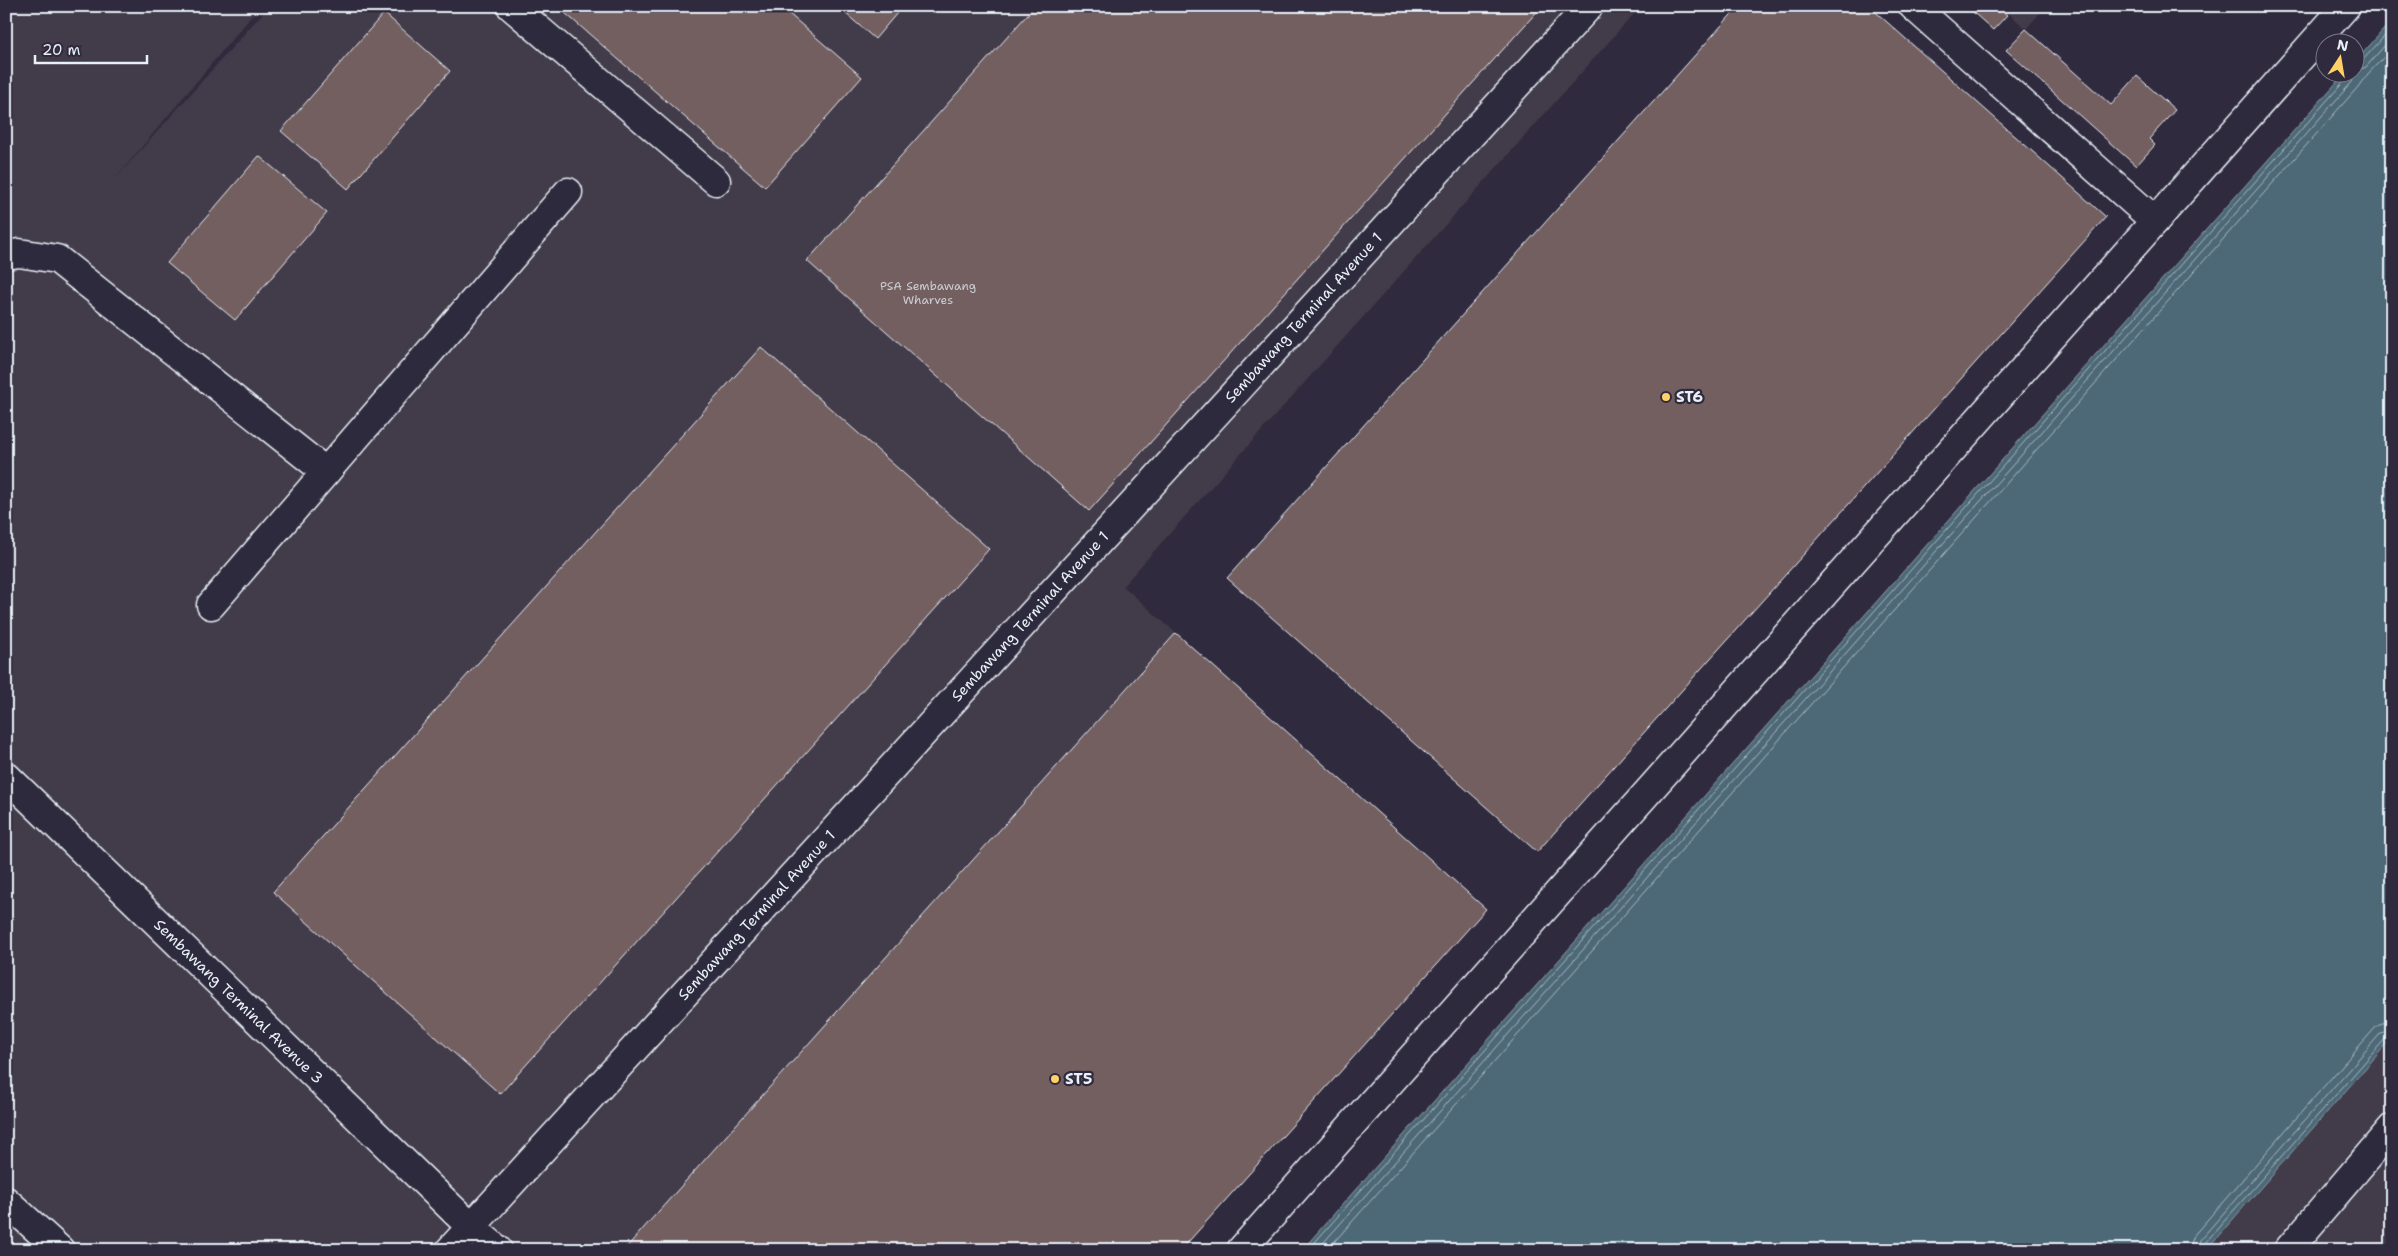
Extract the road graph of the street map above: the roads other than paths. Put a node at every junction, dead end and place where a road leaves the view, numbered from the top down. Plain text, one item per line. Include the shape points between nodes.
1 (511, 6) edge
2 (1589, 6) edge
3 (1913, 6) edge
4 (2346, 6) edge
5 (716, 181) dead end
6 (568, 192) dead end
7 (2155, 221) junction
8 (6, 255) edge
9 (326, 472) junction
10 (211, 605) dead end
11 (6, 776) edge
12 (2392, 1128) edge
13 (6, 1201) edge
14 (472, 1227) junction
15 (60, 1250) edge
16 (450, 1250) edge
17 (498, 1250) edge
18 (1241, 1250) edge
19 (2288, 1250) edge

1 - 5 lane
2 - 14 lane, Sembawang Terminal Avenue 1
3 - 7 lane
4 - 7 lane
6 - 9 lane
7 - 18 lane
8 - 9 lane via 19,253 58,259
9 - 10 lane
11 - 14 lane, Sembawang Terminal Avenue 3
12 - 19 lane
13 - 15 lane
14 - 16 lane, Sembawang Terminal Avenue 1
14 - 17 lane, Sembawang Terminal Avenue 3

